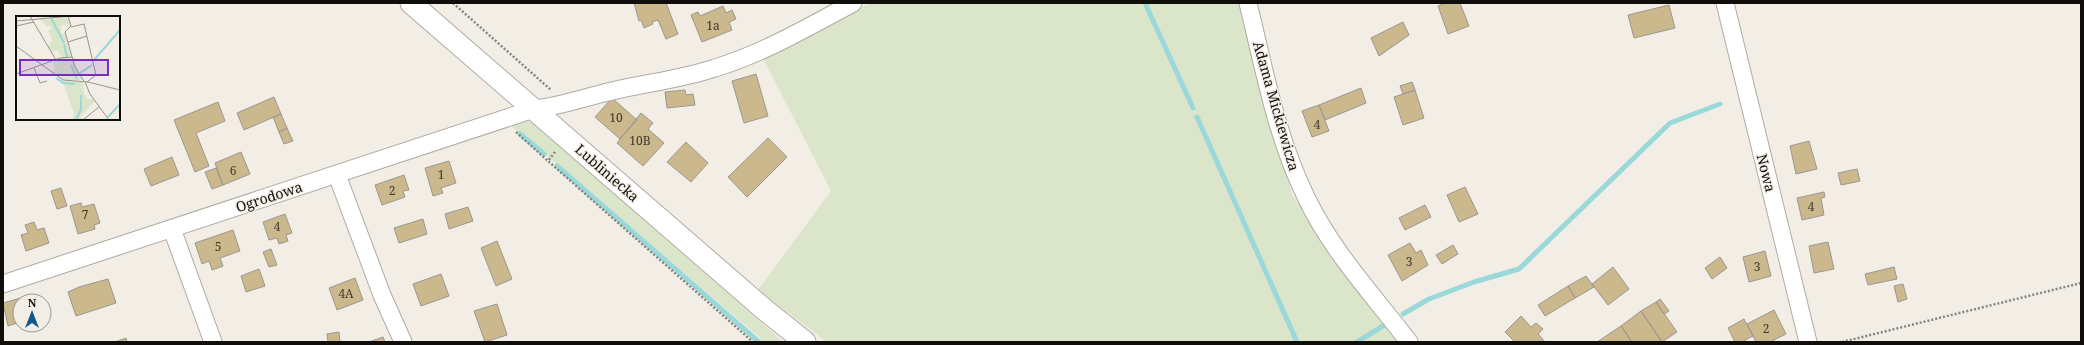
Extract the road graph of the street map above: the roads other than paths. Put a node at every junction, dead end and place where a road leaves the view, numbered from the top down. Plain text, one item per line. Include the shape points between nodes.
1 (411, 3) edge
2 (1248, 3) edge
3 (1725, 3) edge
4 (850, 4) edge
5 (534, 110) junction
6 (337, 174) junction
7 (172, 229) junction
8 (3, 284) edge
9 (213, 342) edge
10 (403, 342) edge
11 (805, 342) edge
12 (1409, 342) edge
13 (1808, 342) edge

1 - 5 main road, Lubliniecka
2 - 12 street, Adama Mickiewicza via 1286,148 1306,198 1332,241
3 - 13 street, Nowa
4 - 5 street, Ogrodowa via 772,46 733,62 662,82
5 - 6 street, Ogrodowa
5 - 11 main road, Lubliniecka
6 - 7 street, Ogrodowa
6 - 10 street via 382,295
7 - 8 street, Ogrodowa
7 - 9 street

